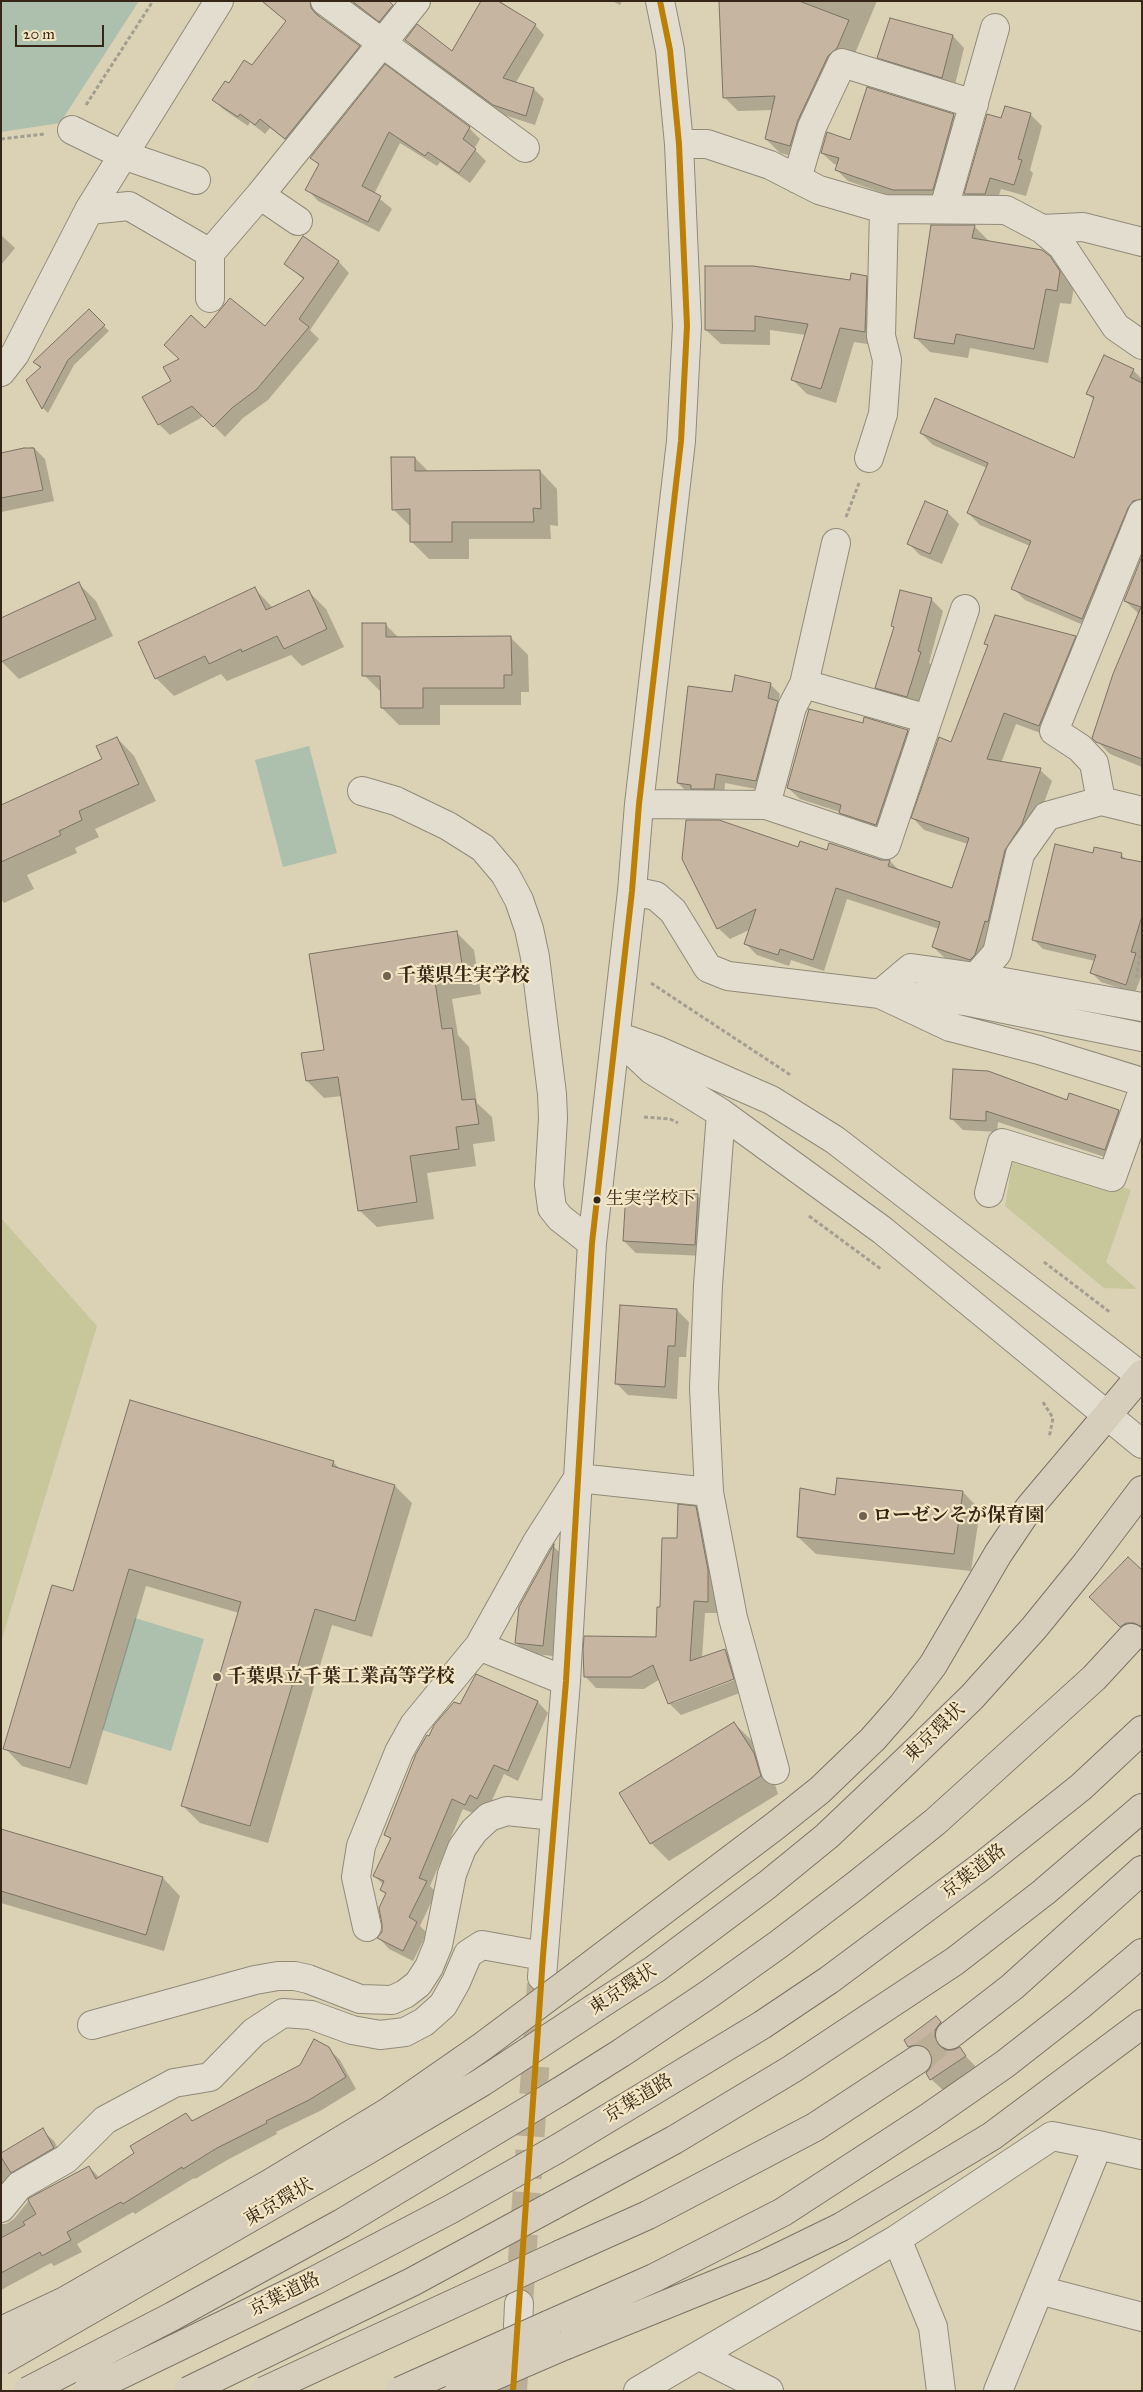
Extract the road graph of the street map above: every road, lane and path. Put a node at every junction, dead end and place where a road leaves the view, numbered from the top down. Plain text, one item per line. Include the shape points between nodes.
1 (153, 1) edge
2 (219, 1) edge
3 (325, 1) edge
4 (416, 1) edge
5 (660, 1) edge
6 (995, 28) dead end
7 (382, 43) junction
8 (974, 104) junction
9 (72, 130) junction
10 (1, 139) edge
11 (680, 144) junction
12 (524, 148) dead end
13 (123, 155) junction
14 (797, 179) junction
15 (196, 180) dead end
16 (260, 195) junction
17 (944, 208) junction
18 (884, 209) junction
19 (89, 210) junction
20 (298, 221) dead end
21 (1042, 229) junction
22 (1142, 242) edge
23 (210, 253) junction
24 (210, 298) dead end
25 (1142, 345) edge
26 (1, 372) edge
27 (869, 458) joint
28 (1142, 514) edge
29 (836, 543) joint
30 (965, 609) dead end
31 (804, 684) junction
32 (928, 719) junction
33 (362, 791) dead end
34 (1101, 801) junction
35 (639, 804) junction
36 (766, 804) junction
37 (1142, 811) edge
38 (632, 891) junction
39 (970, 989) junction
40 (880, 994) junction
41 (1142, 1007) edge
42 (616, 1036) junction
43 (1142, 1037) edge
44 (1142, 1082) edge
45 (1142, 1092) edge
46 (721, 1113) junction
47 (644, 1117) dead end
48 (684, 1126) dead end
49 (989, 1193) dead end
50 (802, 1210) dead end
51 (592, 1243) junction
52 (889, 1276) dead end
53 (1141, 1376) edge
54 (1040, 1397) dead end
55 (1108, 1415) junction
56 (1048, 1443) dead end
57 (1142, 1444) edge
58 (578, 1478) junction
59 (709, 1492) junction
60 (1140, 1492) edge
61 (1131, 1638) dead end
62 (479, 1646) junction
63 (566, 1681) junction
64 (1142, 1730) edge
65 (775, 1770) dead end
66 (1142, 1808) edge
67 (554, 1816) junction
68 (1142, 1870) edge
69 (367, 1927) dead end
70 (1142, 1953) edge
71 (1142, 2024) edge
72 (92, 2025) dead end
73 (950, 2035) tunnel mouth
74 (917, 2060) tunnel mouth
75 (1098, 2146) junction
76 (1142, 2155) edge
77 (268, 2184) junction
78 (1, 2208) edge
79 (224, 2235) junction
80 (897, 2239) junction
81 (1039, 2290) junction
82 (122, 2293) junction
83 (65, 2301) junction
84 (1142, 2317) edge
85 (1, 2331) edge
86 (700, 2356) junction
87 (1, 2361) edge
88 (28, 2391) edge
89 (88, 2391) edge
90 (188, 2391) edge
91 (264, 2391) edge
92 (400, 2391) edge
93 (459, 2391) edge
94 (638, 2391) edge
95 (769, 2391) edge
96 (941, 2391) edge
97 (998, 2391) edge

1 - 9 path
2 - 13 street
3 - 7 street
4 - 7 street
5 - 11 street via 670,50
6 - 8 street
7 - 12 street
7 - 16 street
8 - 14 street via 842,64 812,127
8 - 17 street
9 - 10 path
9 - 13 street
11 - 14 street via 707,144
11 - 35 street via 687,326 680,441
13 - 15 street
13 - 19 street
14 - 18 street via 819,190
16 - 20 street
16 - 23 street
17 - 18 street
17 - 21 street via 1006,210
18 - 27 street via 881,336 887,360 883,414
19 - 23 street via 129,206
19 - 26 street via 15,354
21 - 22 street via 1083,227
21 - 25 street via 1062,246 1116,327
23 - 24 street
27 - 29 path
28 - 34 street via 1054,731 1080,748 1094,763
29 - 31 street
30 - 32 street
31 - 32 street
31 - 36 street via 792,706
32 - 36 street via 886,845
33 - 51 street via 396,801 484,848 505,874 519,900 535,957 552,1094 549,1185 552,1208
34 - 37 street
34 - 39 street via 1047,816 1020,854 997,953
35 - 36 street
35 - 38 street
38 - 40 street via 656,896 673,911 708,968 728,976
38 - 42 street
39 - 40 street
39 - 41 street
39 - 43 street
40 - 44 street via 950,1028 1039,1050
42 - 46 street via 652,1070
42 - 51 street
42 - 53 street via 659,1051 771,1100 835,1140
45 - 49 street via 1112,1177 1002,1143
46 - 55 street via 882,1230
46 - 59 street via 705,1369
47 - 48 path via 670,1119
50 - 52 path
51 - 58 street
53 - 55 highway
54 - 56 path via 1052,1418
55 - 57 street
55 - 77 highway, bridge via 1029,1508 933,1665 902,1706 820,1790 483,2046 388,2112
58 - 59 street
58 - 62 street via 537,1542
58 - 63 street
59 - 65 street via 733,1618
60 - 79 highway, 東京環状, bridge via 1034,1628 972,1697 827,1836 655,1969 482,2082
61 - 88 highway, bridge via 1094,1678 935,1822 779,1944 709,1994 559,2092 342,2223
62 - 63 street
62 - 69 street via 414,1725 399,1752 361,1846 356,1877
63 - 67 street
64 - 89 highway, 京葉道路, bridge via 1081,1787 982,1866 829,1980 762,2025 451,2209 314,2281
66 - 90 highway, bridge via 1044,1892 955,1961 792,2069 674,2140 412,2282
67 - 72 street via 507,1811 489,1817 474,1832 462,1848 452,1874 438,1945 429,1967 418,1984 392,2000 360,1999 308,1979 278,1976
67 - 78 street via 542,1967 482,1945 468,1954 443,2005 424,2022 405,2032 380,2036 311,2015 283,2013 254,2032 210,2077 174,2083 105,2120 66,2158 19,2186
68 - 73 highway via 1012,1987
70 - 92 highway, bridge via 1005,2064 783,2212 654,2278
71 - 93 highway, bridge via 992,2136 841,2227 764,2265
74 - 91 highway, bridge via 815,2127 648,2215
75 - 76 street
75 - 80 street via 1052,2136
75 - 81 street
77 - 79 highway, bridge
77 - 83 highway, bridge
79 - 82 highway, 東京環状, bridge
80 - 86 street
80 - 96 street via 933,2327
81 - 84 street
81 - 97 street
82 - 83 highway, bridge
82 - 87 highway, 東京環状, bridge
83 - 85 highway, bridge
86 - 94 street
86 - 95 street

